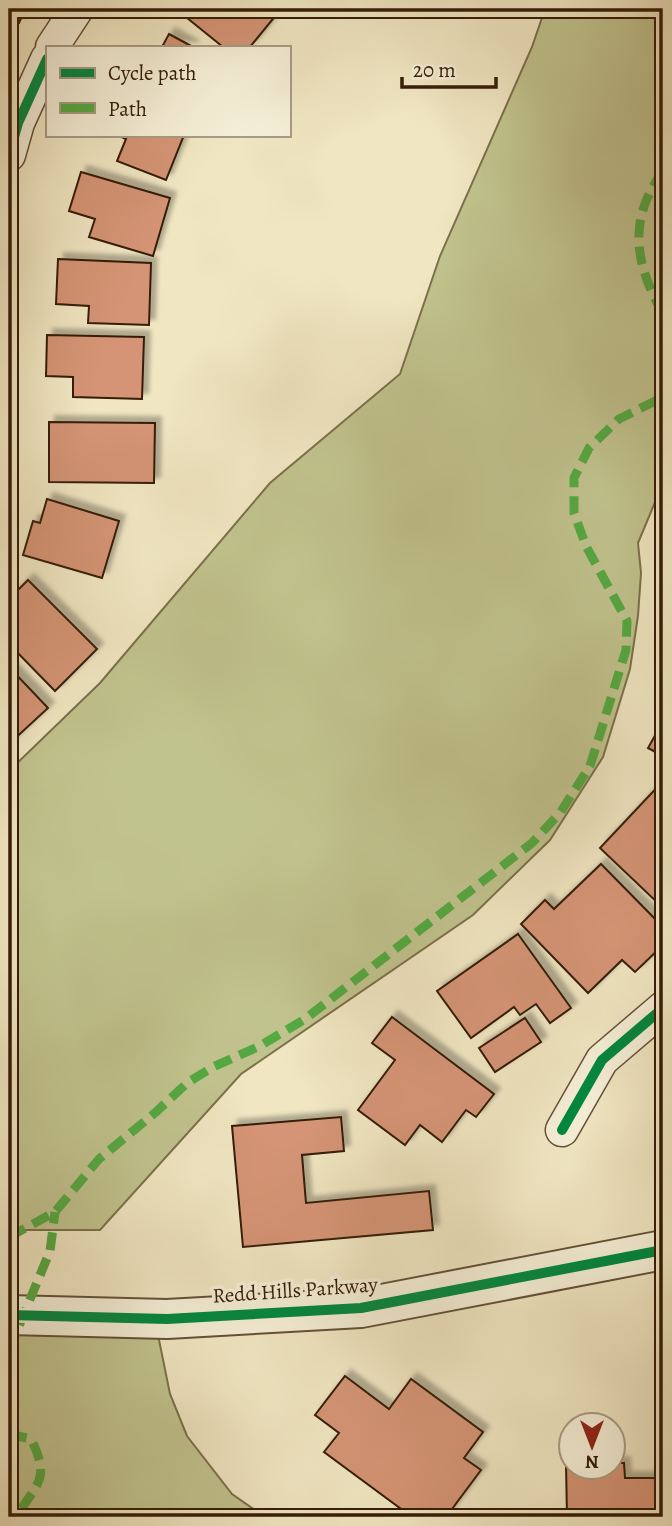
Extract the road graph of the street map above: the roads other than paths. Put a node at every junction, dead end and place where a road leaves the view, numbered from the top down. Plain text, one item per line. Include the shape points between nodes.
1 (77, 9) edge
2 (53, 46) edge
3 (46, 61) edge
4 (9, 155) edge
5 (663, 1008) edge
6 (562, 1130) dead end
7 (663, 1250) edge
8 (9, 1315) edge

1 - 2 street
3 - 4 street
5 - 6 street via 602,1059
7 - 8 street, Redd Hills Parkway via 361,1308 167,1318

